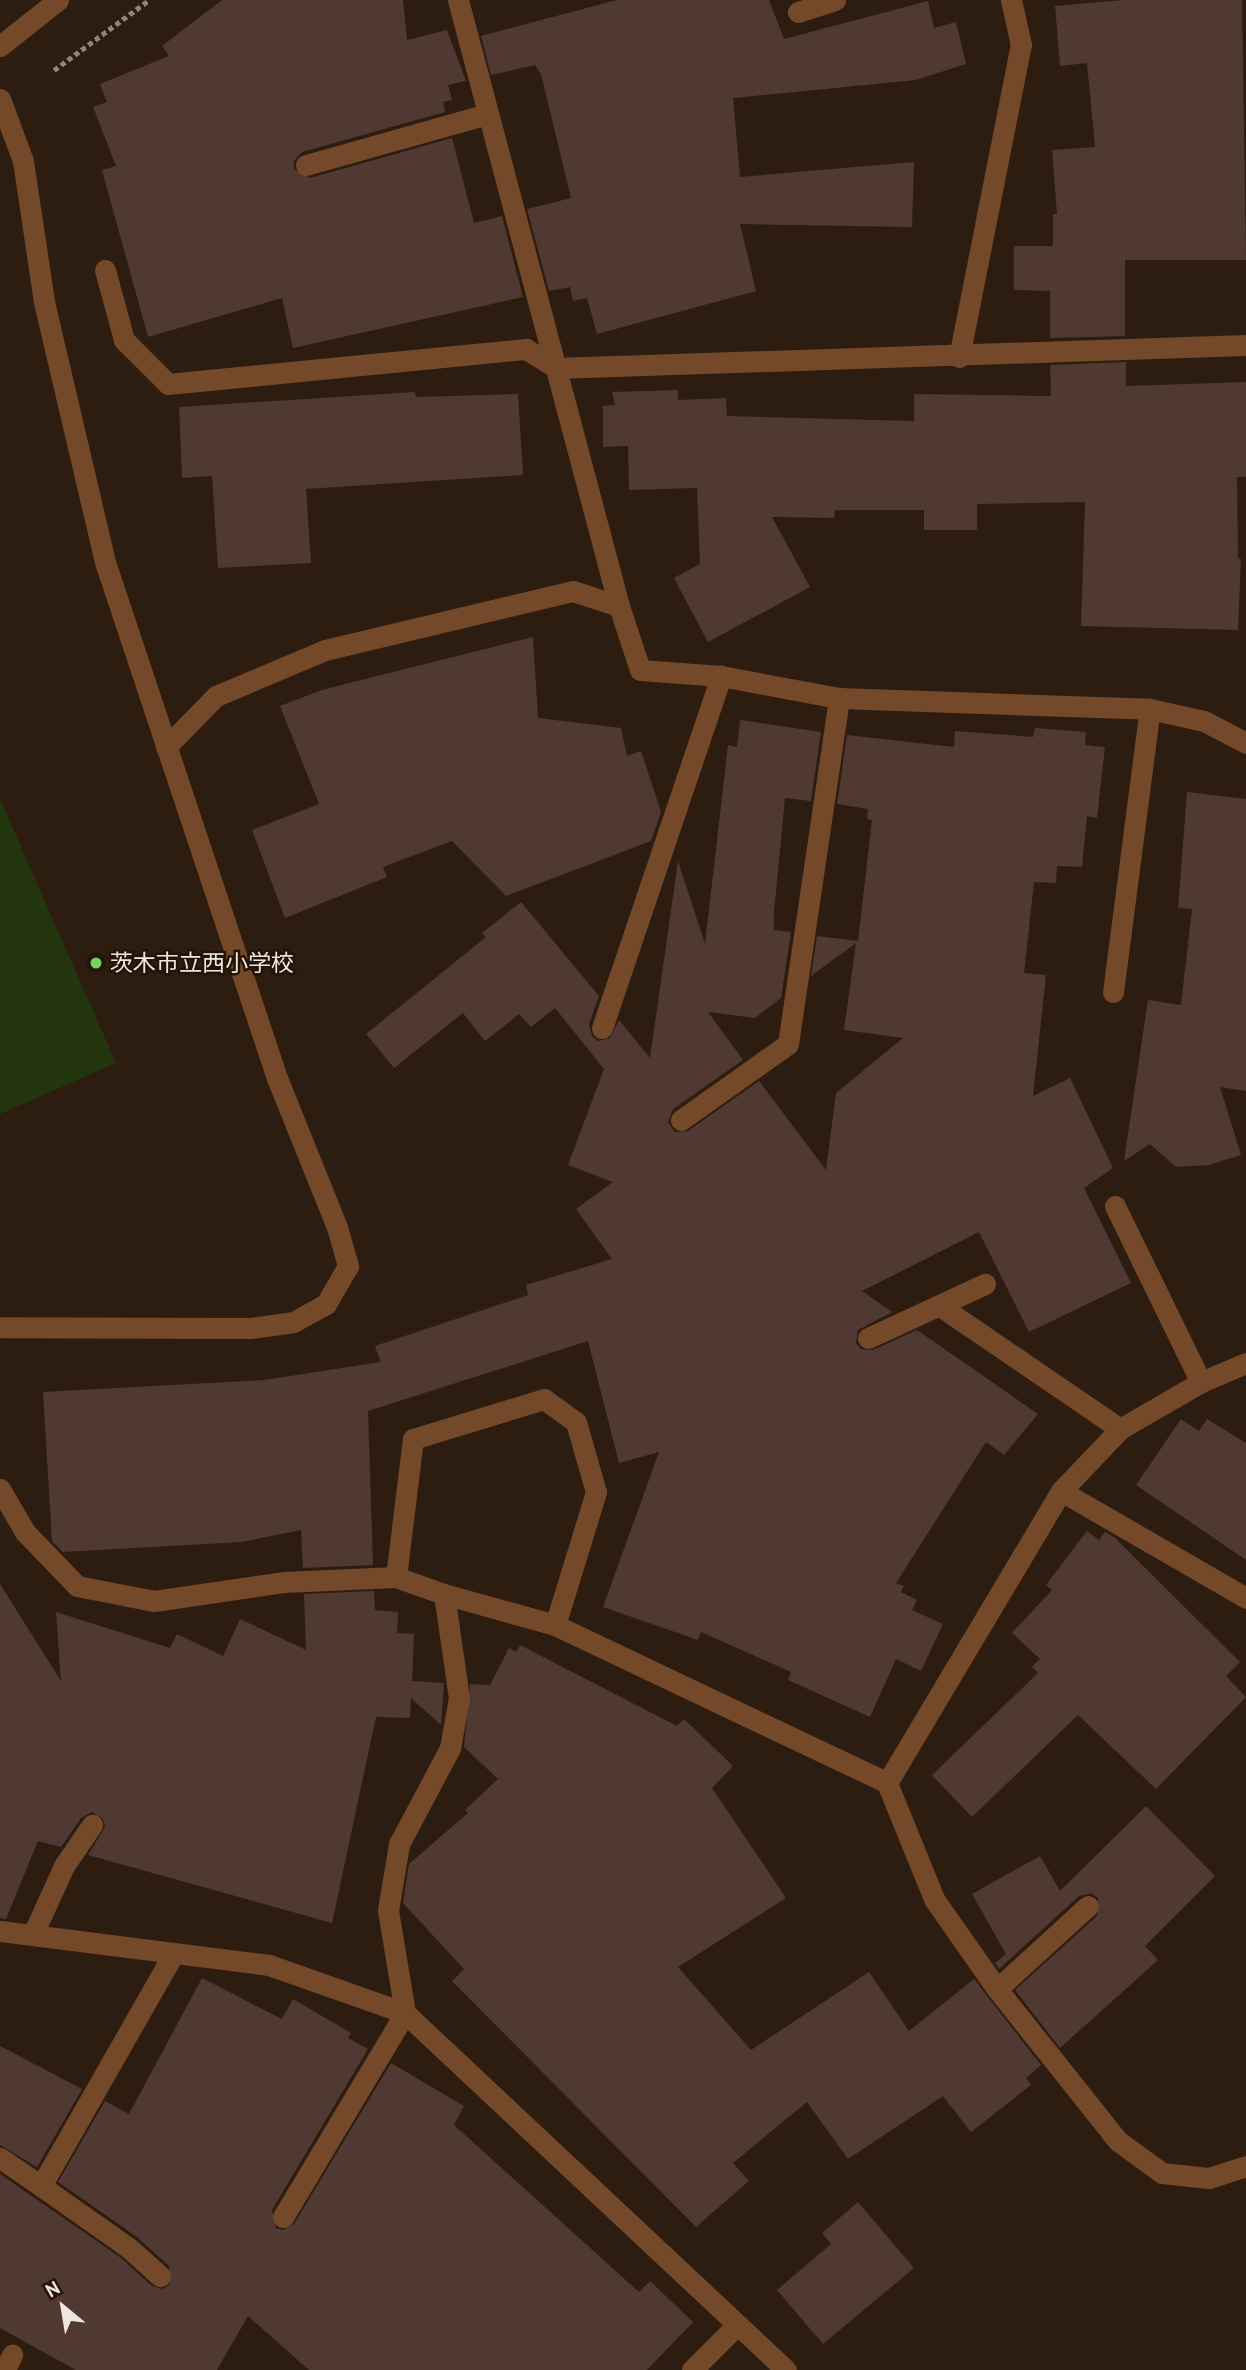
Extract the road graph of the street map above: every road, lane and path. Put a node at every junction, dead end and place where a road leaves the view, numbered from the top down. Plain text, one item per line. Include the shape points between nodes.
1 (58, 0) edge
2 (149, 0) edge
3 (458, 0) edge
4 (835, 0) edge
5 (1011, 0) edge
6 (798, 12) dead end
7 (0, 47) edge
8 (54, 70) dead end
9 (0, 99) edge
10 (487, 114) junction
11 (306, 165) dead end
12 (105, 270) dead end
13 (1246, 345) edge
14 (959, 357) junction
15 (556, 368) junction
16 (619, 606) junction
17 (721, 676) junction
18 (839, 698) junction
19 (1150, 709) junction
20 (1246, 743) edge
21 (166, 747) junction
22 (1113, 992) dead end
23 (602, 1028) dead end
24 (681, 1120) dead end
25 (1115, 1206) dead end
26 (985, 1284) dead end
27 (940, 1306) junction
28 (0, 1327) edge
29 (868, 1338) dead end
30 (1246, 1363) edge
31 (1201, 1382) junction
32 (1120, 1429) junction
33 (0, 1489) edge
34 (1061, 1491) junction
35 (396, 1577) junction
36 (444, 1594) junction
37 (1246, 1598) edge
38 (555, 1625) junction
39 (887, 1783) junction
40 (92, 1825) dead end
41 (1088, 1906) dead end
42 (0, 1931) edge
43 (33, 1934) junction
44 (174, 1954) junction
45 (997, 1989) junction
46 (405, 2013) junction
47 (0, 2158) edge
48 (1246, 2166) edge
49 (41, 2186) junction
50 (283, 2217) dead end
51 (159, 2276) dead end
52 (737, 2325) junction
53 (692, 2370) edge
54 (786, 2370) edge

1 - 7 street
2 - 8 path
3 - 10 street
4 - 6 street
5 - 14 street via 1021,45
9 - 21 street via 23,161 44,302 105,562
10 - 11 street
10 - 15 street
12 - 15 street via 124,340 168,384 526,349
13 - 14 street
14 - 15 street
15 - 16 street
16 - 17 street via 640,670
16 - 21 street via 573,591 325,650 216,696
17 - 18 street
17 - 23 street
18 - 19 street
18 - 24 street via 789,1044
19 - 20 street via 1204,721
19 - 22 street
21 - 28 street via 276,1078 337,1227 348,1266 327,1304 294,1322 250,1328
25 - 31 street
26 - 27 street
27 - 29 street
27 - 32 street
30 - 31 street
31 - 32 street
32 - 34 street
33 - 35 street via 25,1532 78,1586 155,1601 284,1582
34 - 37 street
34 - 39 street
35 - 36 street
35 - 38 street via 413,1438 544,1399 576,1422 596,1492
36 - 38 street
36 - 46 street via 457,1711 450,1748 399,1844 388,1910
38 - 39 street
39 - 45 street via 934,1899
40 - 43 street via 64,1866
41 - 45 street
42 - 43 street
43 - 44 street
44 - 46 street via 269,1965
44 - 49 street
45 - 48 street via 1118,2141 1162,2173 1209,2178
46 - 50 street
46 - 52 street
47 - 49 street
49 - 51 street via 129,2248
52 - 53 street
52 - 54 street

